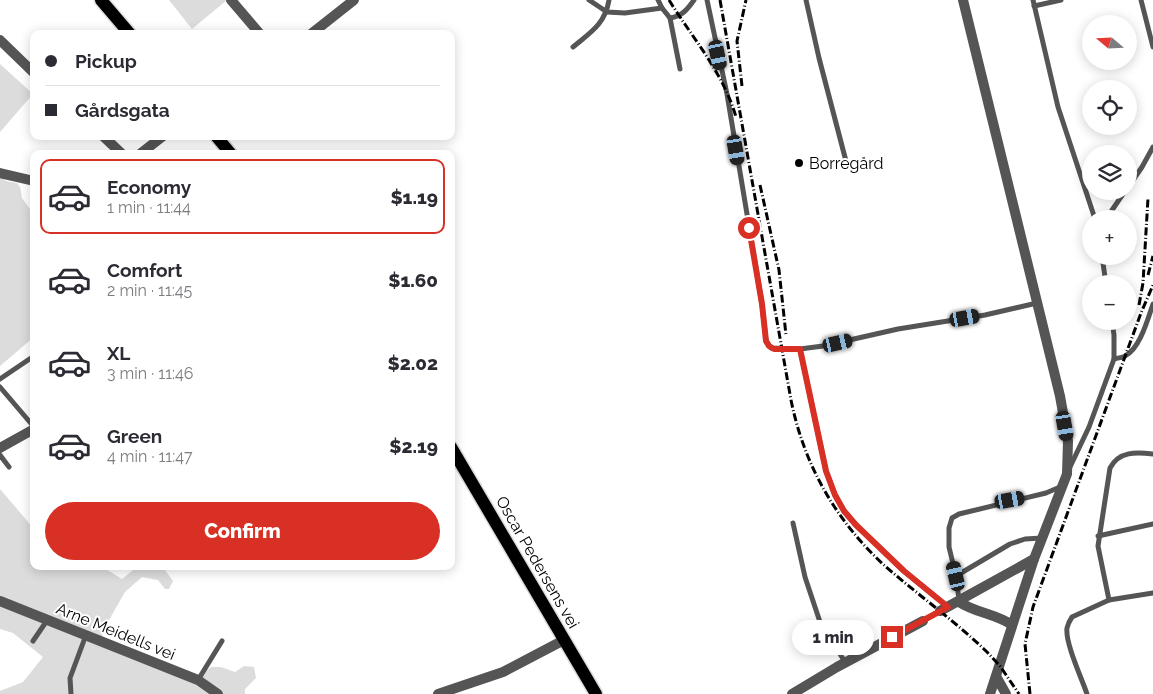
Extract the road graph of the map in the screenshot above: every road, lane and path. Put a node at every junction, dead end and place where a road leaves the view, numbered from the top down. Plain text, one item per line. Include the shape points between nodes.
1 (101, 0) edge
2 (354, 0) edge
3 (589, 0) edge
4 (609, 0) edge
5 (658, 0) edge
6 (694, 0) edge
7 (707, 0) edge
8 (806, 0) edge
9 (963, 0) edge
10 (1061, 0) edge
11 (1141, 0) edge
12 (233, 1) edge
13 (1033, 3) edge
14 (662, 8) junction
15 (607, 12) junction
16 (670, 18) junction
17 (127, 30) edge
18 (257, 30) edge
19 (320, 30) edge
20 (0, 40) edge
21 (1153, 46) edge
22 (573, 47) dead end
23 (30, 69) edge
24 (680, 69) dead end
25 (107, 140) edge
26 (158, 140) edge
27 (219, 140) edge
28 (1153, 146) edge
29 (118, 150) edge
30 (145, 150) edge
31 (228, 150) edge
32 (848, 165) dead end
33 (0, 173) edge
34 (1137, 174) edge
35 (30, 180) edge
36 (1092, 210) edge
37 (1037, 303) junction
38 (1153, 304) edge
39 (1113, 330) edge
40 (800, 349) junction
41 (30, 359) edge
42 (1114, 359) junction
43 (0, 379) edge
44 (0, 387) edge
45 (30, 423) edge
46 (30, 430) edge
47 (0, 448) edge
48 (455, 454) edge
49 (1153, 454) edge
50 (0, 455) edge
51 (9, 467) dead end
52 (1067, 474) junction
53 (1063, 486) junction
54 (793, 523) dead end
55 (1153, 524) edge
56 (1098, 536) junction
57 (1042, 538) junction
58 (1034, 559) junction
59 (956, 576) junction
60 (1153, 593) edge
61 (1109, 600) junction
62 (0, 601) edge
63 (959, 602) junction
64 (944, 609) junction
65 (48, 619) junction
66 (922, 621) joint
67 (1012, 625) junction
68 (86, 635) junction
69 (564, 640) junction
70 (33, 641) dead end
71 (222, 641) dead end
72 (846, 662) junction
73 (997, 678) junction
74 (198, 680) junction
75 (70, 694) edge
76 (218, 694) edge
77 (438, 694) edge
78 (596, 694) edge
79 (792, 694) edge
80 (990, 694) edge
81 (998, 694) edge
82 (1006, 694) edge
83 (1087, 694) edge

1 - 17 main road
2 - 19 street
3 - 15 lane
4 - 15 lane
5 - 14 lane
6 - 16 lane via 684,13
7 - 40 lane via 729,103 766,341 774,349
8 - 32 lane
9 - 37 street
10 - 13 lane
11 - 21 lane
12 - 18 street
13 - 36 lane via 1058,107
14 - 15 lane
14 - 16 lane
15 - 22 lane via 597,27
16 - 24 lane
20 - 23 street
25 - 29 street
26 - 30 street
27 - 31 main road
28 - 34 lane
33 - 35 street
37 - 40 lane
37 - 52 street via 1068,441
38 - 42 lane via 1134,349 1126,356
39 - 42 lane
40 - 64 lane via 826,471 835,495 856,525
41 - 43 lane
42 - 52 lane via 1089,428
44 - 45 lane
46 - 47 street
48 - 69 main road, Oscar Pedersens vei
49 - 56 lane via 1128,454 1113,462
50 - 51 lane
52 - 53 street
53 - 57 street
53 - 59 lane via 952,518 949,547
54 - 72 lane via 805,577 820,622
55 - 56 lane
56 - 61 lane
57 - 58 street
57 - 59 lane via 1024,538 1010,544
58 - 63 street
58 - 67 street
59 - 63 lane
60 - 61 lane
61 - 83 lane via 1072,617 1067,629 1067,638
62 - 65 street, Arne Meidells vei
63 - 64 street
63 - 67 street
64 - 66 lane
65 - 68 street, Arne Meidells vei
65 - 70 lane
66 - 72 street
67 - 73 street
68 - 74 street, Arne Meidells vei
68 - 75 lane via 70,678
69 - 77 street via 503,672
69 - 78 main road, Oscar Pedersens vei
71 - 74 lane
72 - 79 street
73 - 80 street
73 - 81 lane
73 - 82 street
74 - 76 street, Arne Meidells vei

